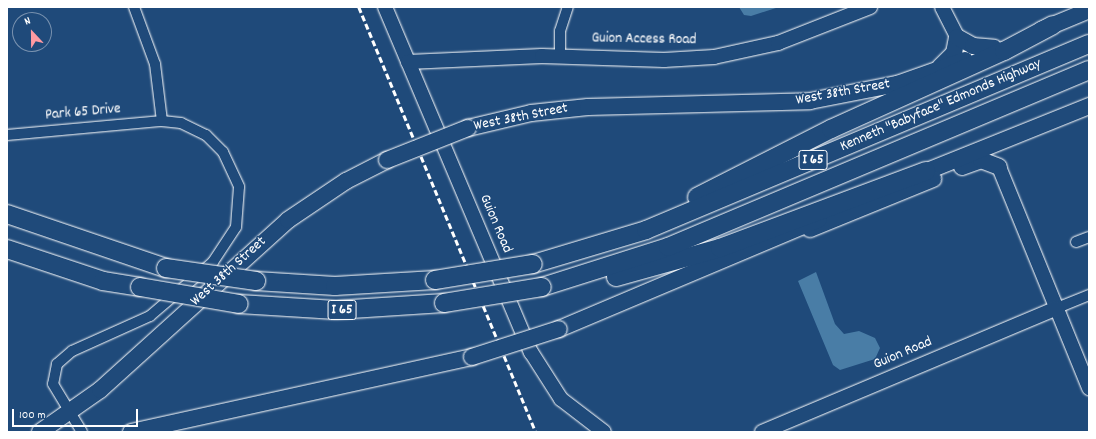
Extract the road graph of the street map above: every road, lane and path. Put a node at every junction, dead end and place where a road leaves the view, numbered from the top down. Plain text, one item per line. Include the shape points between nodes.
1 (134, 7) edge
2 (385, 7) edge
3 (568, 7) edge
4 (870, 7) edge
5 (942, 7) edge
6 (1089, 10) edge
7 (1053, 25) junction
8 (957, 37) junction
9 (1089, 44) edge
10 (994, 48) junction
11 (560, 56) junction
12 (408, 62) junction
13 (1089, 70) edge
14 (936, 71) junction
15 (1089, 106) edge
16 (1065, 116) junction
17 (162, 121) junction
18 (7, 135) edge
19 (998, 167) junction
20 (926, 171) junction
21 (7, 214) edge
22 (1089, 237) edge
23 (768, 241) junction
24 (1076, 242) dead end
25 (605, 244) junction
26 (7, 249) edge
27 (542, 286) junction
28 (1089, 295) edge
29 (1057, 308) junction
30 (1089, 388) edge
31 (71, 412) junction
32 (40, 432) edge
33 (60, 432) edge
34 (82, 432) edge
35 (131, 432) edge
36 (604, 432) edge
37 (762, 432) edge

1 - 17 street via 155,64
2 - 12 street, Guion Road
3 - 11 street via 560,31
4 - 11 street, Guion Access Road via 778,43 719,56 664,60
5 - 8 street
6 - 7 main road, West 38th Street
7 - 10 main road, West 38th Street
7 - 25 highway via 1004,51 831,129
8 - 10 main road via 973,46
8 - 14 main road via 953,55
9 - 25 highway, Kenneth "Babyface" Edmonds Highway / I 65
10 - 14 main road, West 38th Street
11 - 12 street, Guion Access Road
12 - 36 street, Guion Road via 534,359 561,399
13 - 27 highway, Kenneth "Babyface" Edmonds Highway / I 65 via 668,247
14 - 31 main road, West 38th Street, bridge via 871,90 810,101 581,107 531,113 468,128 387,160 346,181 288,220 133,362
15 - 16 main road
16 - 19 main road via 1011,146 1000,157
16 - 20 main road
17 - 18 street, Park 65 Drive
17 - 31 street, Park 65 Drive via 196,129 223,152 239,187 237,223 222,252 154,312 72,351 60,361 54,369 53,384
19 - 23 main road via 987,161 971,162 819,226
19 - 29 street
20 - 23 main road
20 - 27 highway via 720,248 595,282
21 - 25 highway, Kenneth "Babyface" Edmonds Highway / I 65, bridge via 166,268 256,281 335,286 435,280 533,264
22 - 24 street
23 - 35 main road, bridge via 559,329 472,357
26 - 27 highway, Kenneth "Babyface" Edmonds Highway / I 65, bridge via 103,281 239,304 336,310 444,303
28 - 29 street
29 - 30 street
29 - 37 street, Guion Road
31 - 32 main road, West 38th Street
31 - 33 main road
31 - 34 street, Park 65 Drive

